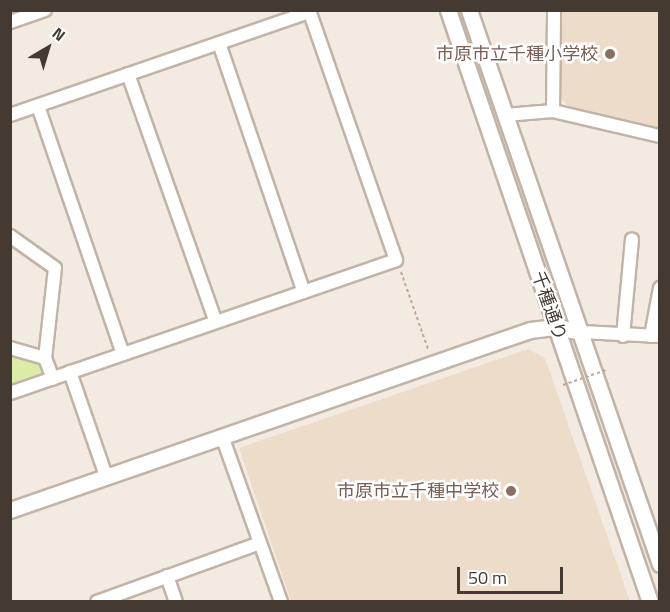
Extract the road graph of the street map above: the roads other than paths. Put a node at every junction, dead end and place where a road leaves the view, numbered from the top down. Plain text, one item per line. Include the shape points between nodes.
1 (45, 10) edge
2 (448, 10) edge
3 (469, 10) edge
4 (554, 10) edge
5 (309, 11) edge
6 (10, 22) edge
7 (219, 43) junction
8 (128, 74) junction
9 (38, 106) junction
10 (553, 111) junction
11 (10, 115) edge
12 (505, 115) junction
13 (660, 136) edge
14 (10, 236) edge
15 (632, 238) dead end
16 (660, 288) edge
17 (304, 292) junction
18 (216, 322) junction
19 (556, 327) junction
20 (581, 332) junction
21 (623, 336) junction
22 (655, 336) edge
23 (10, 348) edge
24 (123, 354) junction
25 (45, 357) junction
26 (70, 372) junction
27 (53, 378) junction
28 (10, 393) edge
29 (222, 436) junction
30 (106, 476) junction
31 (10, 510) edge
32 (260, 543) junction
33 (660, 564) edge
34 (167, 576) junction
35 (97, 602) edge
36 (176, 602) edge
37 (281, 602) edge
38 (650, 602) edge

1 - 6 street
2 - 19 street, 千種通り
3 - 12 street, 千種通り
4 - 10 street
5 - 7 street
5 - 17 street via 396,260
7 - 8 street
7 - 17 street
8 - 9 street
8 - 18 street
9 - 11 street
9 - 24 street
10 - 12 street
10 - 13 street
12 - 20 street, 千種通り
14 - 25 street via 55,267
15 - 21 street
16 - 22 street
17 - 18 street
18 - 24 street
19 - 20 street
19 - 29 street via 530,330
19 - 38 street, 千種通り
20 - 21 street
20 - 33 street, 千種通り
21 - 22 street
23 - 25 street
24 - 26 street
25 - 27 street
26 - 27 street
26 - 30 street
27 - 28 street
29 - 30 street
29 - 32 street
30 - 31 street
32 - 34 street
32 - 37 street
34 - 35 street
34 - 36 street

